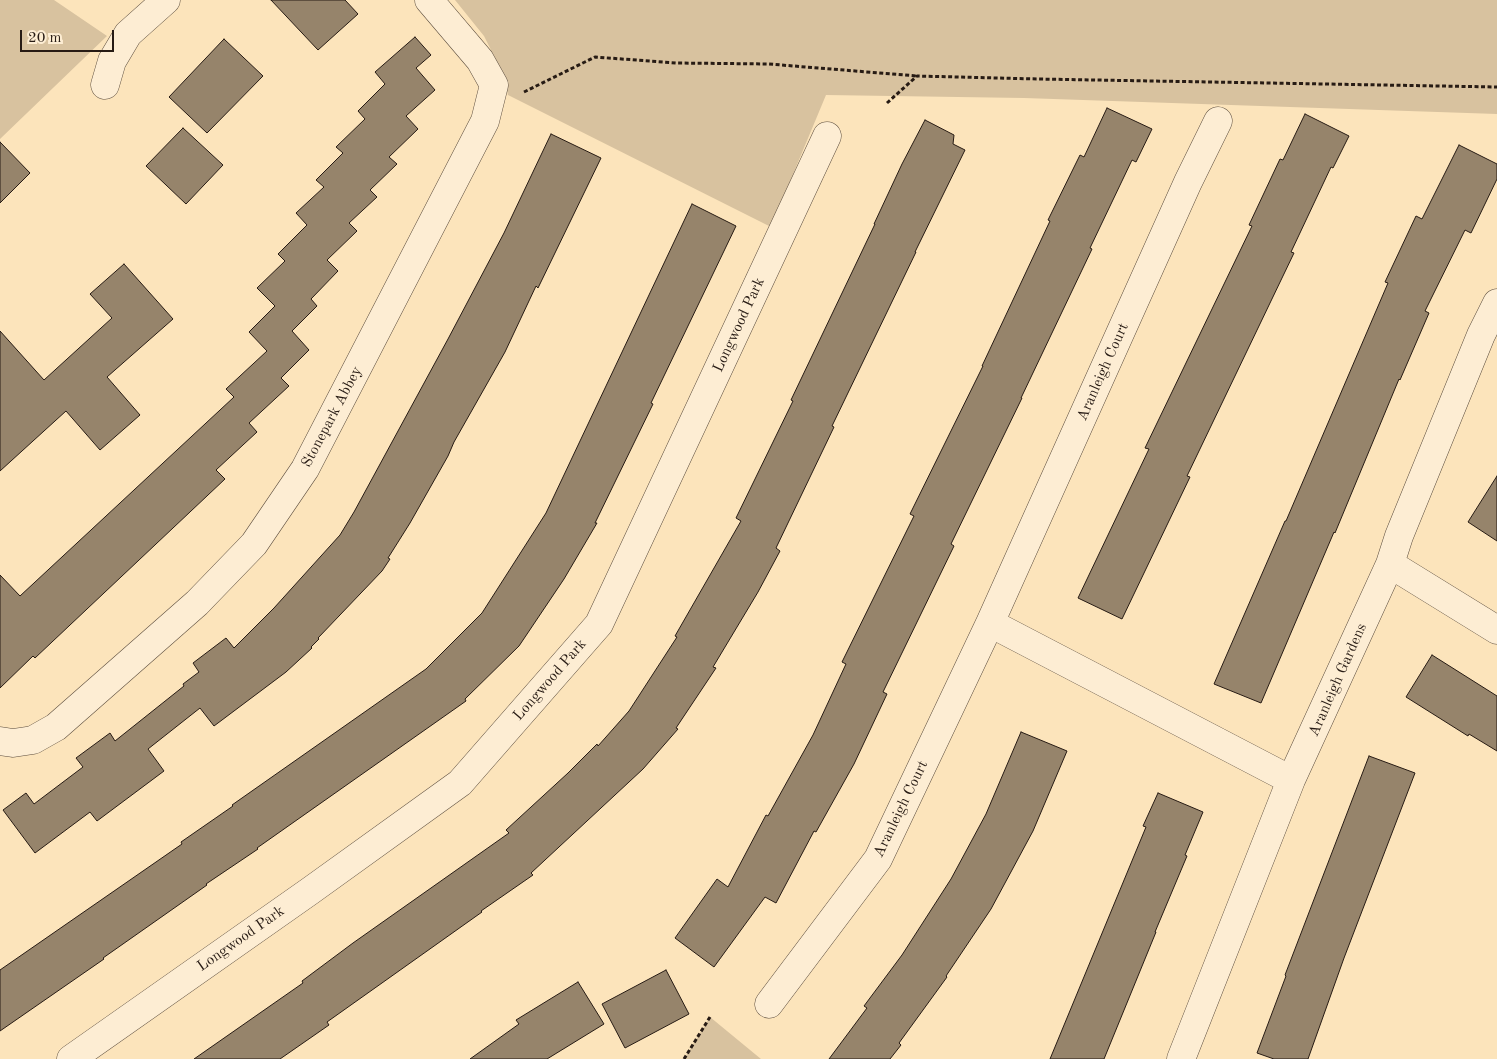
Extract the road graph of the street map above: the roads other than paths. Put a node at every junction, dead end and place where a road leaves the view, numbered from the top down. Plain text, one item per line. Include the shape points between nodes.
1 (166, 0) edge
2 (429, 0) edge
3 (106, 85) dead end
4 (1218, 121) dead end
5 (827, 136) dead end
6 (1497, 303) edge
7 (1390, 564) junction
8 (990, 623) junction
9 (1497, 630) edge
10 (0, 741) edge
11 (1291, 780) junction
12 (769, 1004) dead end
13 (71, 1059) edge
14 (1182, 1059) edge

1 - 3 street via 128,34 112,61
2 - 10 street, Stonepark Abbey via 480,60 494,85 485,121 305,469 254,544 190,609 56,727 33,740
4 - 8 street, Aranleigh Court
5 - 13 street, Longwood Park via 599,624 460,782
6 - 7 street, Aranleigh Gardens via 1402,527
7 - 9 street
7 - 11 street, Aranleigh Gardens
8 - 11 street
8 - 12 street, Aranleigh Court via 878,859
11 - 14 street, Aranleigh Gardens

